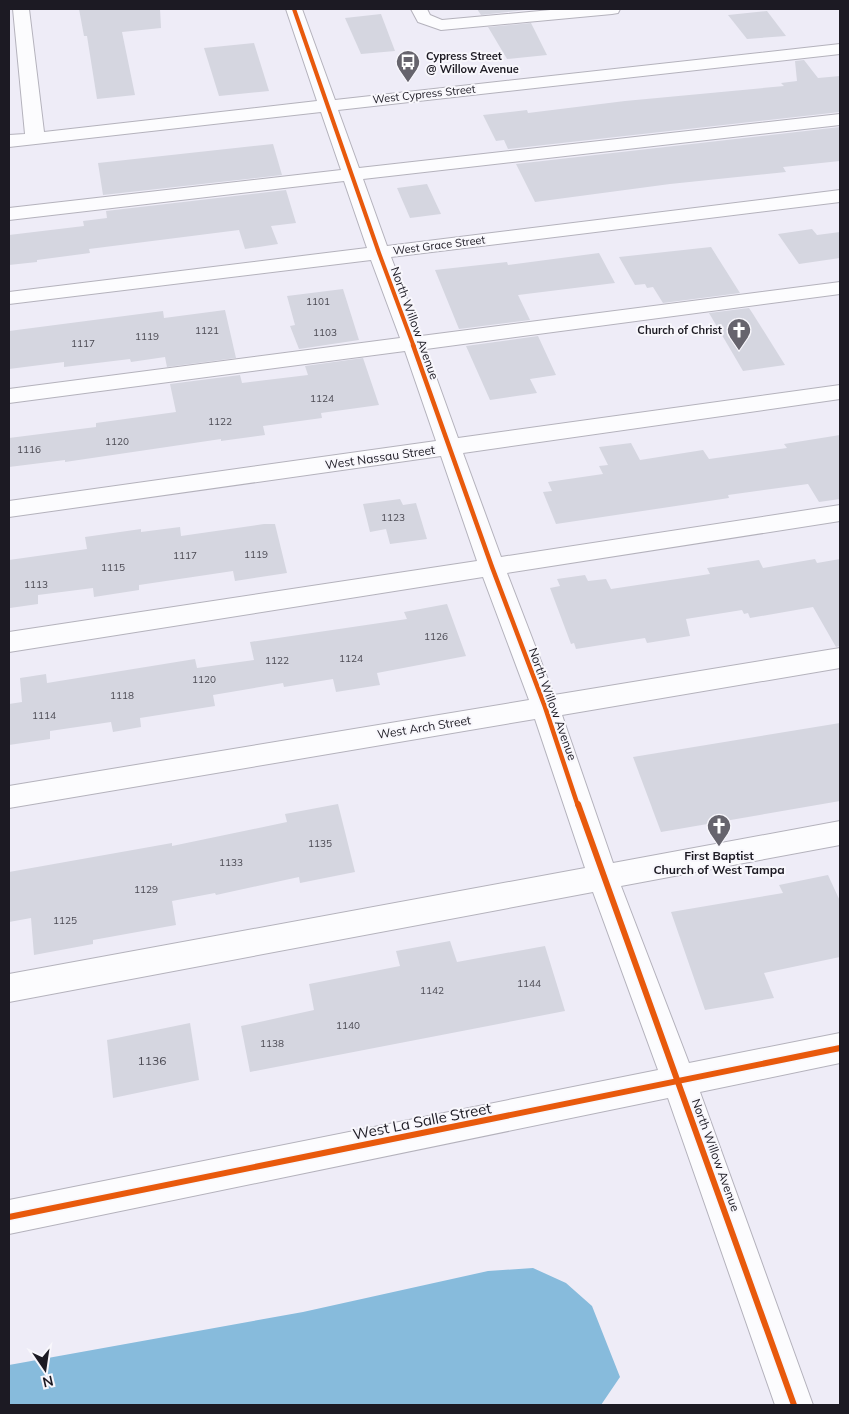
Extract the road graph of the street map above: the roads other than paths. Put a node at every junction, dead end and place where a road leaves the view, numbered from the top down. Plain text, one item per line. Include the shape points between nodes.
1 (21, 9) edge
2 (294, 9) edge
3 (419, 9) edge
4 (612, 9) edge
5 (840, 48) edge
6 (328, 104) junction
7 (840, 119) edge
8 (35, 138) junction
9 (9, 141) edge
10 (353, 174) junction
11 (840, 196) edge
12 (9, 214) edge
13 (379, 253) junction
14 (840, 288) edge
15 (9, 298) edge
16 (413, 344) junction
17 (840, 392) edge
18 (9, 396) edge
19 (449, 447) junction
20 (9, 509) edge
21 (840, 512) edge
22 (492, 567) junction
23 (9, 642) edge
24 (840, 658) edge
25 (545, 707) junction
26 (9, 797) edge
27 (840, 833) edge
28 (603, 878) junction
29 (9, 988) edge
30 (840, 1048) edge
31 (679, 1082) junction
32 (9, 1218) edge
33 (794, 1405) edge

1 - 8 street
2 - 6 street, North Willow Avenue
3 - 4 street via 423,18 441,25
5 - 6 street, West Cypress Street
6 - 8 street, West Cypress Street
6 - 10 street, North Willow Avenue
7 - 10 street
8 - 9 street, West Cypress Street
10 - 12 street
10 - 13 street, North Willow Avenue
11 - 13 street, West Grace Street
13 - 15 street, West Grace Street
13 - 16 street, North Willow Avenue
14 - 16 street
16 - 18 street
16 - 19 street, North Willow Avenue
17 - 19 street, West Nassau Street
19 - 20 street, West Nassau Street
19 - 22 street, North Willow Avenue
21 - 22 street
22 - 23 street
22 - 25 street, North Willow Avenue
24 - 25 street, West Arch Street
25 - 26 street, West Arch Street
25 - 28 street, North Willow Avenue
27 - 28 street
28 - 29 street
28 - 31 street, North Willow Avenue
30 - 31 street, West La Salle Street
31 - 32 street, West La Salle Street
31 - 33 street, North Willow Avenue

